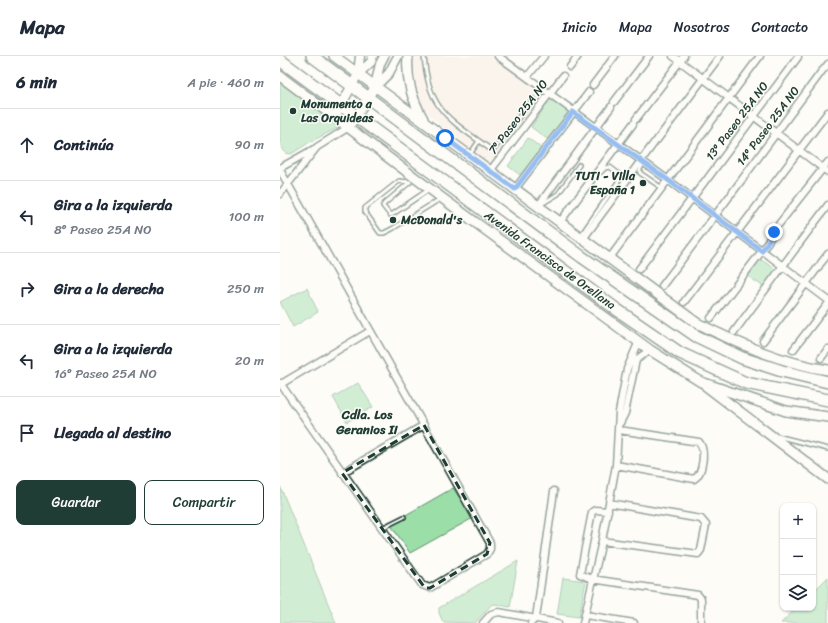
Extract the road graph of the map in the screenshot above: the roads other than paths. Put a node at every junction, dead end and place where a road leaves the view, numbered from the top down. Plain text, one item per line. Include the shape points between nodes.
1 (312, 56) edge
2 (334, 56) edge
3 (360, 56) edge
4 (373, 56) edge
5 (384, 56) edge
6 (398, 56) edge
7 (408, 56) edge
8 (424, 56) edge
9 (498, 56) edge
10 (544, 56) edge
11 (578, 56) edge
12 (615, 56) edge
13 (649, 56) edge
14 (673, 56) edge
15 (720, 56) edge
16 (760, 56) edge
17 (798, 57) dead end
18 (506, 58) edge
19 (682, 59) edge
20 (280, 60) edge
21 (570, 67) dead end
22 (825, 68) edge
23 (358, 74) junction
24 (280, 76) edge
25 (563, 76) dead end
26 (527, 77) junction
27 (704, 78) junction
28 (593, 84) dead end
29 (352, 86) junction
30 (375, 87) junction
31 (590, 92) dead end
32 (548, 93) junction
33 (729, 97) junction
34 (368, 98) junction
35 (533, 99) dead end
36 (342, 106) junction
37 (573, 112) junction
38 (828, 112) edge
39 (357, 116) junction
40 (754, 117) junction
41 (335, 118) junction
42 (424, 121) junction
43 (596, 127) junction
44 (349, 128) junction
45 (777, 134) junction
46 (479, 141) junction
47 (619, 144) junction
48 (317, 147) junction
49 (799, 150) junction
50 (469, 155) junction
51 (643, 162) junction
52 (828, 162) edge
53 (579, 165) dead end
54 (280, 169) edge
55 (826, 170) edge
56 (490, 171) junction
57 (413, 180) junction
58 (668, 180) junction
59 (288, 184) junction
60 (662, 188) junction
61 (430, 189) junction
62 (515, 189) junction
63 (280, 194) edge
64 (442, 198) junction
65 (692, 199) junction
66 (828, 205) edge
67 (538, 206) junction
68 (715, 216) junction
69 (562, 223) junction
70 (779, 224) dead end
71 (774, 232) dead end
72 (737, 233) junction
73 (582, 238) junction
74 (762, 251) junction
75 (828, 254) edge
76 (609, 259) junction
77 (782, 266) junction
78 (639, 269) dead end
79 (806, 284) junction
80 (662, 286) dead end
81 (828, 300) edge
82 (684, 302) dead end
83 (828, 304) edge
84 (711, 318) dead end
85 (370, 331) junction
86 (734, 332) dead end
87 (762, 341) dead end
88 (638, 342) junction
89 (828, 349) edge
90 (650, 350) junction
91 (793, 350) dead end
92 (821, 358) dead end
93 (634, 359) junction
94 (828, 370) edge
95 (701, 382) junction
96 (828, 382) edge
97 (280, 383) edge
98 (828, 400) edge
99 (828, 417) edge
100 (424, 425) junction
101 (619, 430) junction
102 (765, 432) junction
103 (828, 449) edge
104 (616, 465) junction
105 (342, 473) junction
106 (828, 479) edge
107 (554, 491) dead end
108 (609, 503) junction
109 (608, 511) junction
110 (404, 517) dead end
111 (381, 529) junction
112 (602, 541) junction
113 (592, 579) junction
114 (586, 616) junction
115 (534, 621) edge
116 (483, 623) edge
117 (558, 623) edge
118 (583, 623) edge
119 (634, 623) edge
120 (701, 623) edge

1 - 29 highway, Avenida Francisco de Orellana
2 - 23 main road
3 - 23 main road
4 - 23 main road
5 - 30 main road
6 - 30 main road via 390,73
7 - 42 main road via 409,86
8 - 46 lane via 429,89 438,107 456,125
9 - 18 street
10 - 26 street
11 - 21 street
12 - 28 street
13 - 43 street
14 - 19 street
15 - 27 street
16 - 33 street
17 - 40 street, 13º Paseo 25A NO
18 - 26 street
19 - 27 street
19 - 47 street
20 - 36 highway, Avenida Francisco de Orellana
22 - 45 street, 14º Paseo 25A NO
23 - 29 main road
23 - 30 main road
24 - 41 main road, Avenida Francisco de Orellana
25 - 32 street, 7º Paseo 25A NO
26 - 32 street
27 - 33 street
27 - 51 street
29 - 34 highway, Avenida Francisco de Orellana
29 - 36 main road
30 - 34 main road
30 - 42 main road
31 - 37 street
32 - 37 street
32 - 56 street, 7º Paseo 25A NO
33 - 40 street
33 - 58 street
34 - 39 main road
34 - 96 highway, Avenida Francisco de Orellana via 582,257 696,336 742,358
35 - 46 lane via 495,148 490,149
36 - 39 highway, Avenida Francisco de Orellana
36 - 41 main road
37 - 43 street
37 - 62 street
38 - 49 street
39 - 44 main road
39 - 98 highway, Avenida Francisco de Orellana via 616,309 680,353 746,383
40 - 45 street
40 - 65 street, 13º Paseo 25A NO
41 - 44 main road, Avenida Francisco de Orellana
42 - 50 main road
43 - 47 street
43 - 67 street
44 - 48 street
44 - 57 main road, Avenida Francisco de Orellana
45 - 49 street
45 - 68 street, 14º Paseo 25A NO
46 - 50 lane
47 - 51 street
47 - 69 street
48 - 54 street
48 - 59 street
49 - 55 street
49 - 72 street
50 - 56 main road
51 - 58 street
51 - 60 lane via 639,171 641,176
51 - 73 street
52 - 55 street
53 - 67 lane via 558,194
54 - 59 street
55 - 70 street
56 - 62 main road
57 - 61 main road, Avenida Francisco de Orellana
57 - 61 lane via 384,204 390,215
57 - 64 lane via 399,181 365,208 365,212 380,233 392,229
58 - 60 street
58 - 65 street
59 - 63 street
59 - 85 street
60 - 76 street
61 - 64 main road, Avenida Francisco de Orellana
62 - 67 main road
64 - 88 main road, Avenida Francisco de Orellana
65 - 68 street
65 - 78 street, 13º Paseo 25A NO
66 - 77 street
67 - 69 main road
68 - 72 street
68 - 80 street, 14º Paseo 25A NO
69 - 73 main road
69 - 73 lane via 602,170 610,167 616,171 620,176 619,183
71 - 74 street
72 - 74 street
72 - 82 street
73 - 76 main road
74 - 77 street
74 - 84 street
75 - 79 street
76 - 94 main road via 697,323 775,357
77 - 79 street
77 - 86 street
79 - 81 street
79 - 87 street
83 - 91 street
85 - 97 street
85 - 100 street
88 - 90 main road, Avenida Francisco de Orellana
88 - 93 street
89 - 92 street
90 - 93 street
90 - 95 main road, Avenida Francisco de Orellana
93 - 101 street via 627,369 619,412
95 - 99 main road, Avenida Francisco de Orellana via 786,411
95 - 102 main road
97 - 105 street
100 - 105 street
100 - 111 street via 490,543 490,548 487,554 426,588
101 - 104 street
101 - 104 street via 699,442 704,449 700,473 694,479
102 - 103 lane
102 - 106 main road
104 - 108 street
105 - 111 street
107 - 115 street
108 - 109 street
108 - 112 street via 701,519 706,526 698,554
109 - 112 street
109 - 113 street via 592,512 580,571 583,577
110 - 111 lane
112 - 113 street
113 - 114 street
113 - 120 street via 698,595 701,599
114 - 118 street
114 - 119 street
115 - 116 street via 498,612 490,614
115 - 117 street

